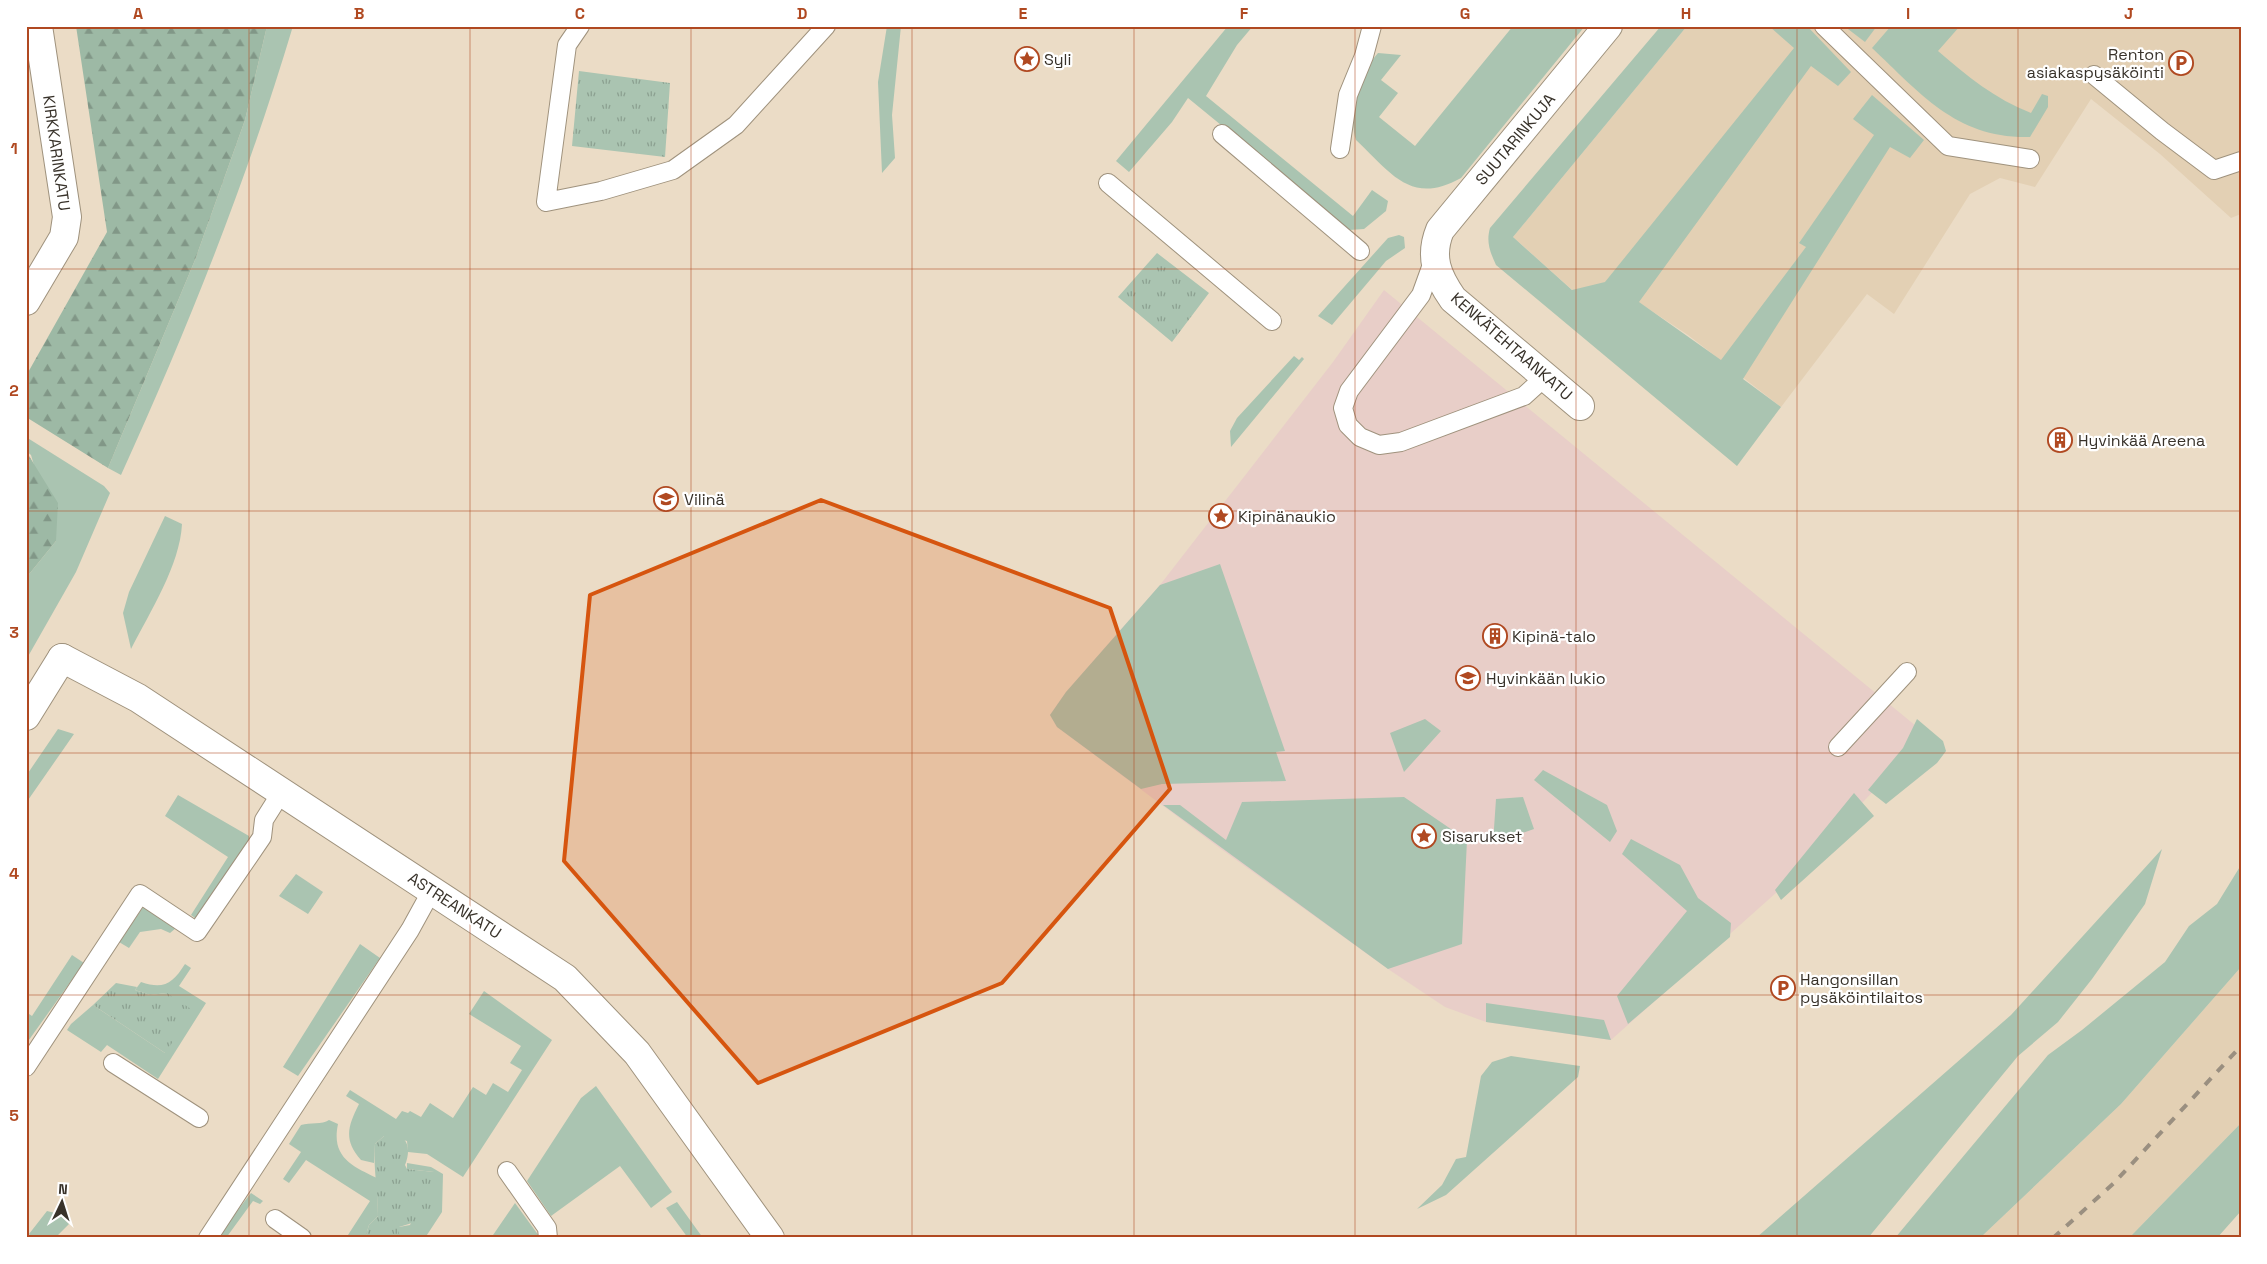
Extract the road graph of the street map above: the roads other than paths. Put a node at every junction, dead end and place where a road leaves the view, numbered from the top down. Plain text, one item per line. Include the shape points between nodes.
1 (38, 26) edge
2 (580, 26) edge
3 (826, 26) edge
4 (1372, 26) edge
5 (1608, 26) edge
6 (1824, 26) edge
7 (2094, 75) dead end
8 (1222, 134) dead end
9 (1340, 149) dead end
10 (2030, 160) dead end
11 (2241, 162) edge
12 (1108, 183) dead end
13 (1360, 250) dead end
14 (1434, 258) junction
15 (26, 301) edge
16 (1272, 321) dead end
17 (1545, 377) junction
18 (1580, 406) dead end
19 (1907, 672) dead end
20 (26, 716) edge
21 (1838, 747) dead end
22 (281, 793) junction
23 (432, 890) junction
24 (113, 1063) dead end
25 (26, 1067) edge
26 (200, 1118) dead end
27 (507, 1171) dead end
28 (275, 1219) dead end
29 (208, 1238) edge
30 (302, 1238) edge
31 (548, 1238) edge
32 (770, 1238) edge

1 - 15 street, KIRKKARINKATU via 67,217 64,237
2 - 3 lane via 567,46 546,202 601,191 673,170 736,125
4 - 9 lane via 1348,95
5 - 14 street, SUUTARINKUJA via 1440,230
6 - 10 lane via 1948,146
7 - 11 lane via 2214,170
8 - 13 lane
12 - 16 lane
14 - 17 street, KENKÄTEHTAANKATU via 1441,282 1453,299
14 - 17 lane via 1421,295 1349,391 1342,408 1348,425 1360,437 1379,445 1401,442 1524,396
17 - 18 street, KENKÄTEHTAANKATU
19 - 21 lane
20 - 22 street, ASTREANKATU via 62,658 138,698
22 - 23 street, ASTREANKATU
22 - 25 lane via 264,820 262,837 197,932 140,894
23 - 29 lane via 410,930
23 - 32 street, ASTREANKATU via 566,978 637,1053
24 - 26 lane
27 - 31 lane via 547,1228
28 - 30 lane

